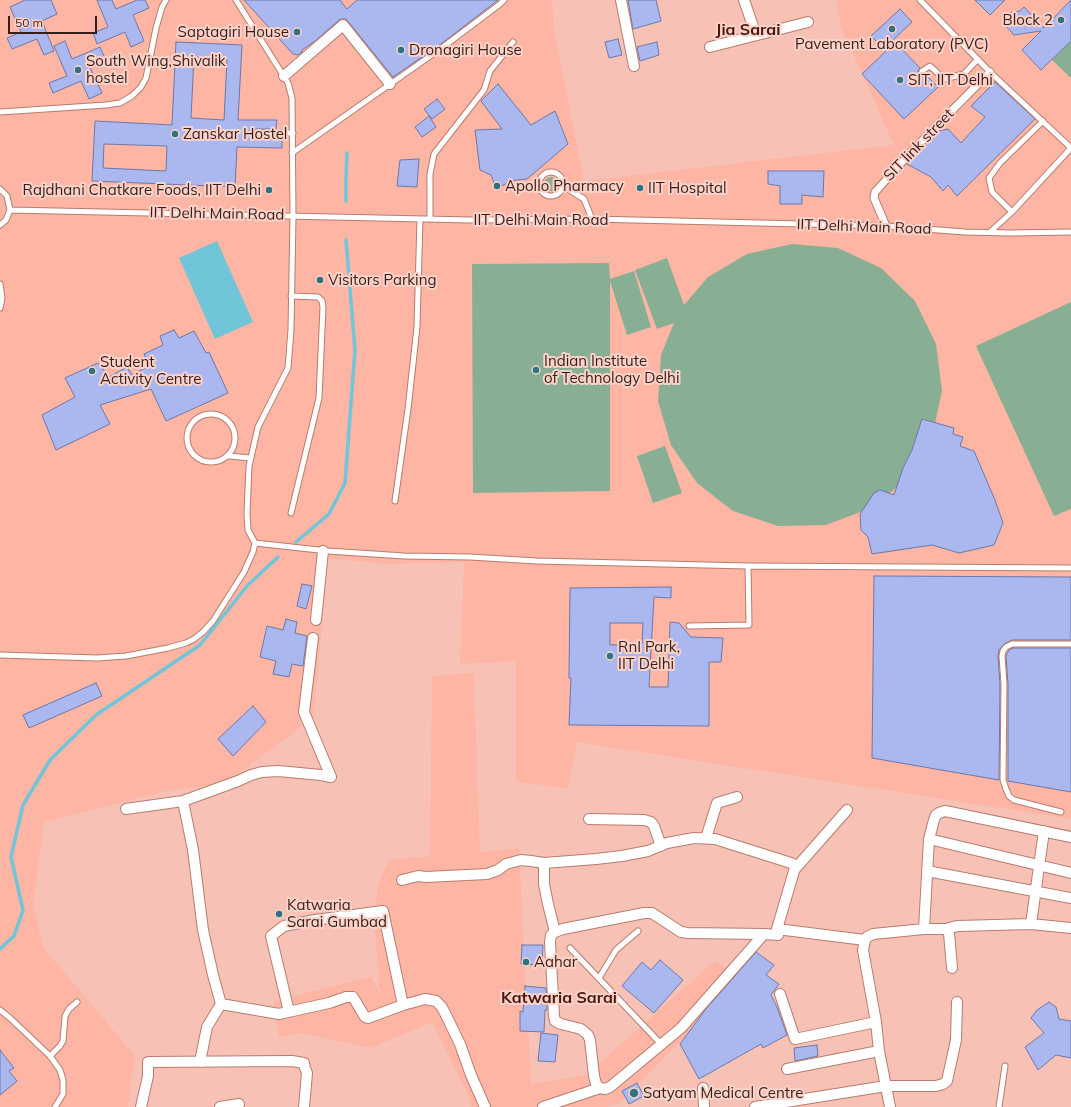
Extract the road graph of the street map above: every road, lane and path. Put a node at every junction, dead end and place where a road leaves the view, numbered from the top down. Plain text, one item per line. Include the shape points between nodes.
1 (166, 0) edge
2 (236, 0) edge
3 (504, 0) edge
4 (621, 0) edge
5 (744, 0) edge
6 (920, 0) edge
7 (808, 22) dead end
8 (756, 35) junction
9 (513, 42) dead end
10 (710, 47) dead end
11 (978, 59) junction
12 (634, 66) dead end
13 (922, 71) dead end
14 (990, 72) junction
15 (284, 76) junction
16 (390, 84) junction
17 (0, 112) edge
18 (1043, 120) junction
19 (252, 133) dead end
20 (293, 133) junction
21 (1071, 148) edge
22 (292, 153) junction
23 (563, 186) junction
24 (0, 189) edge
25 (10, 210) junction
26 (1012, 212) junction
27 (293, 216) junction
28 (420, 219) junction
29 (430, 219) junction
30 (592, 219) junction
31 (0, 225) edge
32 (886, 226) junction
33 (990, 232) junction
34 (1071, 232) edge
35 (0, 284) edge
36 (291, 296) junction
37 (0, 308) edge
38 (229, 456) junction
39 (250, 458) junction
40 (395, 501) dead end
41 (291, 513) dead end
42 (255, 543) junction
43 (323, 551) junction
44 (748, 566) junction
45 (1071, 568) edge
46 (316, 620) dead end
47 (689, 626) dead end
48 (313, 638) dead end
49 (1071, 644) edge
50 (0, 655) edge
51 (737, 797) dead end
52 (183, 801) junction
53 (126, 810) dead end
54 (847, 810) dead end
55 (1061, 812) dead end
56 (589, 819) dead end
57 (1044, 831) junction
58 (1071, 837) edge
59 (706, 838) junction
60 (929, 839) junction
61 (661, 846) junction
62 (544, 863) junction
63 (1039, 865) junction
64 (795, 869) junction
65 (927, 871) junction
66 (1071, 873) edge
67 (402, 880) dead end
68 (1035, 892) junction
69 (1071, 898) edge
70 (1031, 924) junction
71 (1071, 928) edge
72 (777, 929) junction
73 (924, 929) junction
74 (946, 929) junction
75 (638, 931) dead end
76 (555, 932) junction
77 (764, 934) junction
78 (865, 940) junction
79 (570, 948) dead end
80 (952, 968) dead end
81 (599, 978) junction
82 (780, 994) dead end
83 (77, 1002) dead end
84 (956, 1002) dead end
85 (221, 1004) junction
86 (403, 1005) junction
87 (0, 1010) edge
88 (289, 1012) junction
89 (876, 1022) junction
90 (661, 1044) junction
91 (879, 1051) junction
92 (50, 1056) junction
93 (200, 1062) junction
94 (1005, 1066) dead end
95 (787, 1069) dead end
96 (886, 1086) junction
97 (600, 1088) junction
98 (703, 1088) dead end
99 (239, 1104) dead end
100 (55, 1107) edge
101 (140, 1107) edge
102 (220, 1107) edge
103 (304, 1107) edge
104 (485, 1107) edge
105 (543, 1107) edge
106 (704, 1107) edge
107 (755, 1107) edge
108 (890, 1107) edge
109 (999, 1107) edge

1 - 17 lane via 156,28 146,78 132,96 106,105
2 - 15 lane
3 - 16 lane
4 - 12 street
5 - 8 street
6 - 11 lane
7 - 8 street
8 - 10 street
9 - 29 lane via 490,71 484,90 434,154 430,174
11 - 13 lane via 964,74 944,79 930,66
11 - 14 lane
14 - 18 lane
14 - 32 street, SIT link street via 876,190 874,198
15 - 16 street via 343,25
15 - 20 lane via 292,94
16 - 22 lane
18 - 21 lane
18 - 26 lane via 1000,163 989,178 992,192
19 - 20 lane
20 - 22 lane
21 - 26 lane
22 - 27 lane
23 - 23 lane via 559,193 552,196 541,192 538,184 544,174 552,172 562,178
23 - 30 lane via 584,199
24 - 25 lane via 7,196
25 - 27 lane, IIT Delhi Main Road
25 - 31 lane via 6,220
26 - 33 lane
27 - 28 lane, IIT Delhi Main Road
27 - 36 lane
28 - 29 lane, IIT Delhi Main Road
28 - 40 lane via 417,327
29 - 30 lane, IIT Delhi Main Road
30 - 32 lane, IIT Delhi Main Road
32 - 33 lane, IIT Delhi Main Road
33 - 34 lane, IIT Delhi Main Road
35 - 37 lane
36 - 39 lane via 288,368 258,427
36 - 41 lane via 318,296 323,307 319,398
38 - 38 lane via 215,463 207,463 193,456 186,442 189,427 194,420 209,414 225,418 231,424 236,440
38 - 39 lane
39 - 42 lane via 247,514 248,530
42 - 43 lane
42 - 50 lane via 244,572 213,621 203,632 186,643 126,656 97,658
43 - 44 lane via 536,561
43 - 46 street
44 - 45 lane
44 - 47 lane via 749,625
48 - 52 street via 304,712 330,777 278,771 262,772
49 - 55 lane via 1012,644 1006,647 1002,656 1003,780 1006,789 1014,800
51 - 59 street via 717,803
52 - 53 street
52 - 85 street via 193,850 203,930
54 - 64 street
56 - 61 street via 650,822
57 - 58 street
57 - 60 street via 945,812 936,815
57 - 63 street
59 - 61 street via 694,838
59 - 64 street via 792,863
60 - 63 street
60 - 65 street
61 - 62 street via 622,856
62 - 67 street via 521,860 486,874 418,876
62 - 76 street via 544,884
63 - 66 street
63 - 68 street
64 - 72 street
65 - 68 street
65 - 73 street
68 - 69 street
68 - 70 street
70 - 71 street
70 - 74 street via 953,926
72 - 77 street via 778,935
72 - 78 street
73 - 74 street
73 - 78 street via 873,934
74 - 80 street via 949,932
75 - 81 lane via 616,950
76 - 77 street via 652,913 681,932
76 - 97 street via 550,942 555,1021 581,1029 588,1035 594,1076
77 - 90 street via 681,1028
78 - 89 street via 863,950
79 - 81 lane
81 - 90 lane
82 - 89 street via 795,1039
83 - 92 lane via 65,1016 63,1041
84 - 96 street via 956,1040 947,1081 936,1086
85 - 88 street via 279,1014
85 - 93 street via 206,1027
86 - 88 street via 368,1018 353,997 346,997
86 - 88 street via 383,910 284,926 271,936
86 - 104 street via 425,999 436,1001 441,1006 460,1044
87 - 92 lane
89 - 91 street
90 - 97 street via 610,1087
91 - 95 street
91 - 96 street
92 - 100 lane via 60,1070 63,1080 63,1094
93 - 101 street via 148,1062 148,1076
93 - 103 street via 304,1063 307,1073
94 - 109 lane
96 - 107 street
96 - 108 street
97 - 105 street
98 - 106 street
99 - 102 street

